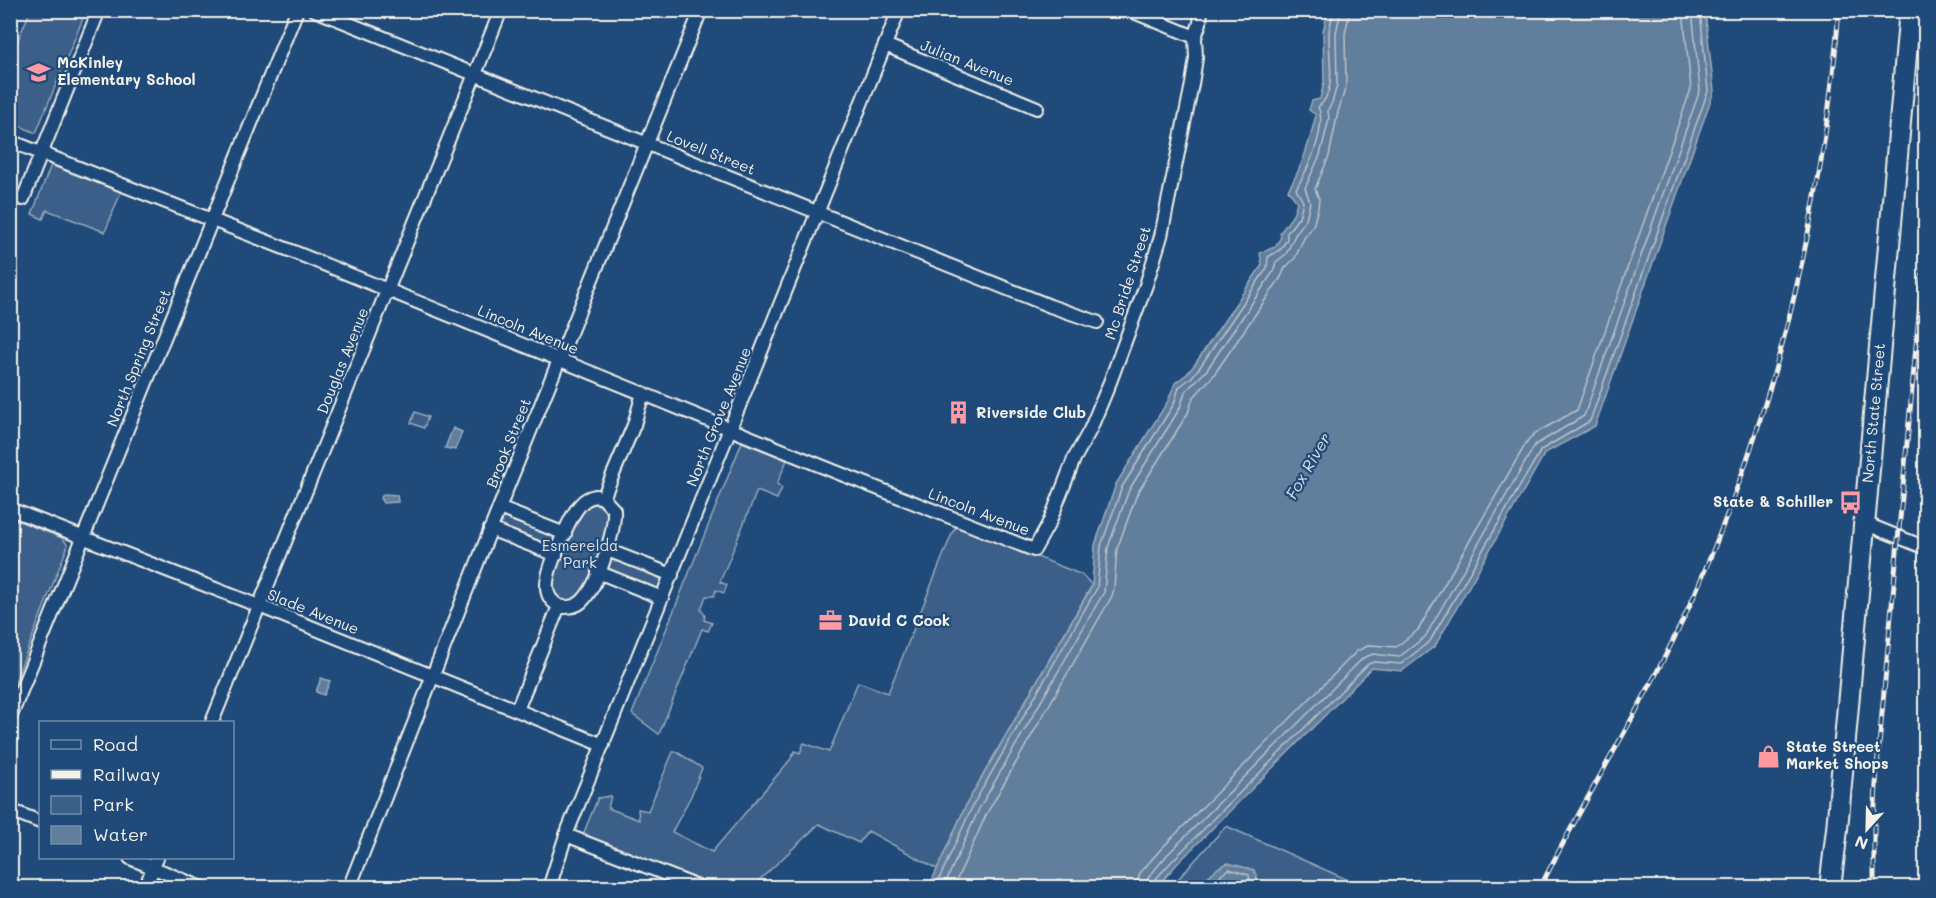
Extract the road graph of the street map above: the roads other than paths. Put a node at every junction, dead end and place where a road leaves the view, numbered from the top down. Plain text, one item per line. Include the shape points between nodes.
1 (99, 10) edge
2 (297, 10) edge
3 (315, 10) edge
4 (501, 10) edge
5 (701, 10) edge
6 (899, 10) edge
7 (1129, 10) edge
8 (1201, 10) edge
9 (1910, 10) edge
10 (1195, 37) junction
11 (885, 45) junction
12 (475, 74) junction
13 (1037, 108) dead end
14 (10, 141) edge
15 (647, 143) junction
16 (42, 153) junction
17 (23, 199) dead end
18 (818, 213) junction
19 (212, 219) junction
20 (388, 290) junction
21 (1097, 322) dead end
22 (559, 359) junction
23 (643, 393) junction
24 (731, 429) junction
25 (603, 498) junction
26 (499, 508) junction
27 (10, 509) edge
28 (1864, 523) junction
29 (490, 529) junction
30 (565, 534) junction
31 (83, 538) junction
32 (1926, 549) edge
33 (607, 550) junction
34 (1034, 550) joint
35 (556, 555) junction
36 (598, 572) junction
37 (672, 575) junction
38 (662, 598) junction
39 (259, 606) junction
40 (559, 606) junction
41 (432, 676) junction
42 (517, 710) junction
43 (10, 718) edge
44 (213, 721) edge
45 (603, 745) junction
46 (10, 810) edge
47 (39, 822) edge
48 (566, 835) junction
49 (136, 859) edge
50 (155, 862) edge
51 (144, 888) edge
52 (202, 888) edge
53 (349, 888) edge
54 (549, 888) edge
55 (701, 888) edge
56 (1830, 888) edge

1 - 16 street
2 - 19 street, North Spring Street
3 - 12 street, Lovell Street
4 - 12 street, Douglas Avenue
5 - 15 street, Brook Street
6 - 11 street, North Grove Avenue
7 - 10 street
8 - 10 street, Mc Bride Street
9 - 28 main road, North State Street
10 - 34 street, Mc Bride Street via 1192,84 1161,236 1146,285 1090,430
11 - 13 street, Julian Avenue
11 - 18 street, North Grove Avenue
12 - 15 street, Lovell Street
12 - 20 street, Douglas Avenue
14 - 16 street, Lincoln Avenue
15 - 18 street, Lovell Street
15 - 22 street, Brook Street
16 - 17 street
16 - 19 street, Lincoln Avenue
18 - 21 street, Lovell Street
18 - 24 street, North Grove Avenue
19 - 20 street, Lincoln Avenue
19 - 31 street, North Spring Street
20 - 22 street, Lincoln Avenue
20 - 39 street, Douglas Avenue
22 - 23 street, Lincoln Avenue
22 - 26 street, Brook Street
23 - 24 street, Lincoln Avenue
23 - 25 street
24 - 34 street, Lincoln Avenue
24 - 37 street, North Grove Avenue
25 - 30 street via 591,497 582,503
25 - 33 street via 614,510
26 - 29 street, Brook Street
26 - 30 street
27 - 31 street, Slade Avenue
28 - 32 street
28 - 56 main road, North State Street
29 - 35 street
29 - 41 street, Brook Street
30 - 35 street
31 - 39 street, Slade Avenue
31 - 43 street, North Spring Street
33 - 36 street
33 - 37 street
35 - 40 street via 547,588 550,599
36 - 38 street
36 - 40 street via 580,604
37 - 38 street, North Grove Avenue
38 - 45 street, North Grove Avenue
39 - 41 street, Slade Avenue
39 - 44 street, Douglas Avenue
40 - 42 street
41 - 42 street, Slade Avenue
41 - 53 street, Brook Street
42 - 45 street, Slade Avenue
45 - 48 street, North Grove Avenue
46 - 47 street
48 - 54 street, North Grove Avenue
48 - 55 street
49 - 50 street
50 - 51 street
50 - 52 street

